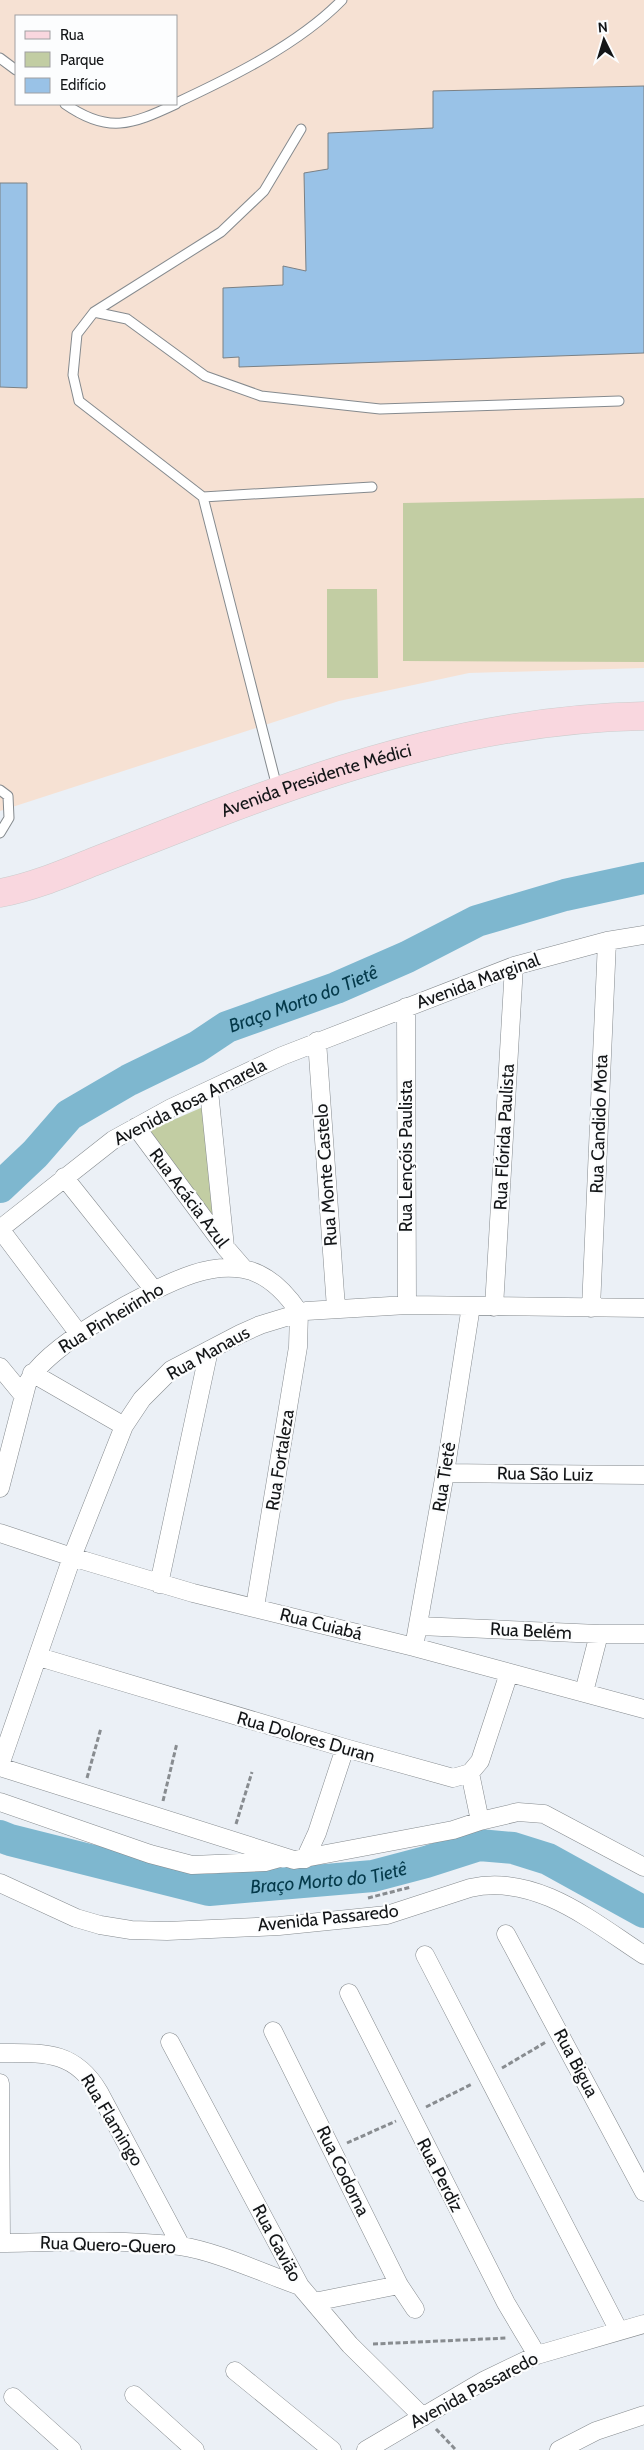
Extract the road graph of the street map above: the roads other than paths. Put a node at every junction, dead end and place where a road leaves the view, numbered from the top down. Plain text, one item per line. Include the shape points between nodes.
1 (342, 0) edge
2 (0, 58) edge
3 (15, 69) edge
4 (178, 103) edge
5 (67, 105) edge
6 (174, 105) edge
7 (301, 129) dead end
8 (94, 312) junction
9 (619, 401) dead end
10 (372, 487) dead end
11 (203, 497) junction
12 (644, 716) edge
13 (0, 790) edge
14 (278, 790) junction
15 (0, 833) edge
16 (0, 893) edge
17 (644, 935) edge
18 (607, 941) junction
19 (514, 966) junction
20 (406, 1007) junction
21 (316, 1041) junction
22 (209, 1091) junction
23 (136, 1127) junction
24 (64, 1177) junction
25 (0, 1229) edge
26 (225, 1247) junction
27 (244, 1269) junction
28 (154, 1290) junction
29 (407, 1306) junction
30 (471, 1306) junction
31 (494, 1306) junction
32 (336, 1308) junction
33 (591, 1308) junction
34 (644, 1308) edge
35 (299, 1312) junction
36 (79, 1334) junction
37 (209, 1350) junction
38 (0, 1367) edge
39 (32, 1373) junction
40 (23, 1395) junction
41 (124, 1426) junction
42 (446, 1473) junction
43 (644, 1475) edge
44 (0, 1488) edge
45 (0, 1533) edge
46 (72, 1558) junction
47 (160, 1584) junction
48 (255, 1607) junction
49 (418, 1626) junction
50 (600, 1634) junction
51 (644, 1634) edge
52 (414, 1647) junction
53 (39, 1657) junction
54 (509, 1673) junction
55 (584, 1692) junction
56 (644, 1709) edge
57 (345, 1748) junction
58 (0, 1766) edge
59 (470, 1773) junction
60 (0, 1802) edge
61 (480, 1821) junction
62 (283, 1857) junction
63 (305, 1859) junction
64 (644, 1867) edge
65 (0, 1883) edge
66 (506, 1934) dead end
67 (425, 1955) dead end
68 (644, 1955) edge
69 (349, 1993) dead end
70 (274, 2031) dead end
71 (170, 2042) dead end
72 (0, 2053) edge
73 (0, 2083) edge
74 (644, 2192) edge
75 (0, 2243) edge
76 (181, 2246) junction
77 (398, 2285) junction
78 (300, 2286) junction
79 (314, 2302) junction
80 (415, 2309) dead end
81 (644, 2324) edge
82 (619, 2331) junction
83 (537, 2355) junction
84 (235, 2371) dead end
85 (134, 2395) dead end
86 (12, 2397) dead end
87 (644, 2415) edge
88 (423, 2416) junction
89 (72, 2450) edge
90 (195, 2450) edge
91 (332, 2450) edge
92 (366, 2450) edge
93 (559, 2450) edge

1 - 4 lane via 313,27
2 - 3 lane
5 - 6 lane via 100,122 120,125
7 - 8 lane via 264,191 221,232
8 - 9 lane via 127,318 205,376 261,396 380,409
8 - 11 lane via 77,334 73,375 79,401
10 - 11 lane
11 - 14 lane
12 - 14 main road, Avenida Presidente Médici via 606,716 540,723 452,739 373,758
13 - 15 lane via 8,796 9,818
14 - 16 main road, Avenida Presidente Médici via 60,875
17 - 18 street, Avenida Marginal
18 - 19 street, Avenida Marginal
18 - 33 street, Rua Candido Mota
19 - 20 street, Avenida Marginal
19 - 31 street, Rua Flórida Paulista
20 - 21 street, Avenida Marginal
20 - 29 street, Rua Lençóis Paulista
21 - 22 street, Avenida Rosa Amarela
21 - 32 street, Rua Monte Castelo
22 - 23 street, Avenida Rosa Amarela
22 - 26 street
23 - 24 street, Avenida Rosa Amarela
23 - 26 street, Rua Acácia Azul
24 - 25 street, Avenida Rosa Amarela
24 - 28 street
25 - 36 street
26 - 27 street, Rua Acácia Azul
27 - 28 street, Rua Pinheirinho via 222,1268 195,1273
27 - 35 street, Rua Pinheirinho via 276,1286
28 - 36 street, Rua Pinheirinho
29 - 30 street, Rua Manaus
29 - 32 street, Rua Manaus
30 - 31 street, Rua Manaus
30 - 42 street, Rua Tietê
31 - 33 street, Rua Manaus
32 - 35 street, Rua Manaus
33 - 34 street, Rua Manaus
35 - 37 street, Rua Manaus via 260,1325
35 - 48 street, Rua Fortaleza via 298,1347
36 - 39 street, Rua Pinheirinho
37 - 41 street, Rua Manaus via 171,1370 142,1398
37 - 47 street
38 - 40 street
39 - 40 street, Rua Pinheirinho
39 - 41 street
40 - 44 street, Rua Pinheirinho
41 - 46 street, Rua Manaus
42 - 43 street, Rua São Luiz
42 - 49 street, Rua Tietê
45 - 46 street, Rua Cuiabá
46 - 47 street, Rua Cuiabá
46 - 53 street, Rua Manaus
47 - 48 street, Rua Cuiabá
48 - 52 street, Rua Cuiabá
49 - 50 street, Rua Belém
49 - 52 street, Rua Tietê
50 - 51 street, Rua Belém
50 - 55 street
52 - 54 street, Rua Cuiabá
53 - 57 street, Rua Dolores Duran
53 - 58 street, Rua Manaus
54 - 55 street, Rua Cuiabá
54 - 59 street via 480,1761
55 - 56 street, Rua Cuiabá
57 - 59 street, Rua Dolores Duran via 449,1778
57 - 63 street
58 - 62 street
59 - 61 street
60 - 62 street via 150,1854 192,1865 265,1862
61 - 63 street via 453,1830
61 - 64 street via 518,1812 544,1814
62 - 63 street
65 - 68 street, Avenida Passaredo via 76,1918 100,1925 167,1931 279,1926 387,1915 470,1888 504,1887 560,1901
66 - 74 street, Rua Bigua
67 - 82 street
69 - 83 street, Rua Perdiz
70 - 77 street, Rua Codorna
71 - 78 street, Rua Gavião
72 - 76 street, Rua Flamingo via 53,2055 84,2070 99,2092
73 - 75 street
75 - 76 street, Rua Quero-Quero
76 - 78 street, Rua Quero-Quero
77 - 79 street
77 - 80 street, Rua Codorna
78 - 79 street, Rua Gavião
79 - 88 street, Rua Gavião via 350,2345
81 - 82 street, Avenida Passaredo
82 - 83 street, Avenida Passaredo
83 - 88 street, Avenida Passaredo
84 - 91 street
85 - 90 street
86 - 89 street
87 - 93 street via 596,2431
88 - 92 street, Avenida Passaredo

